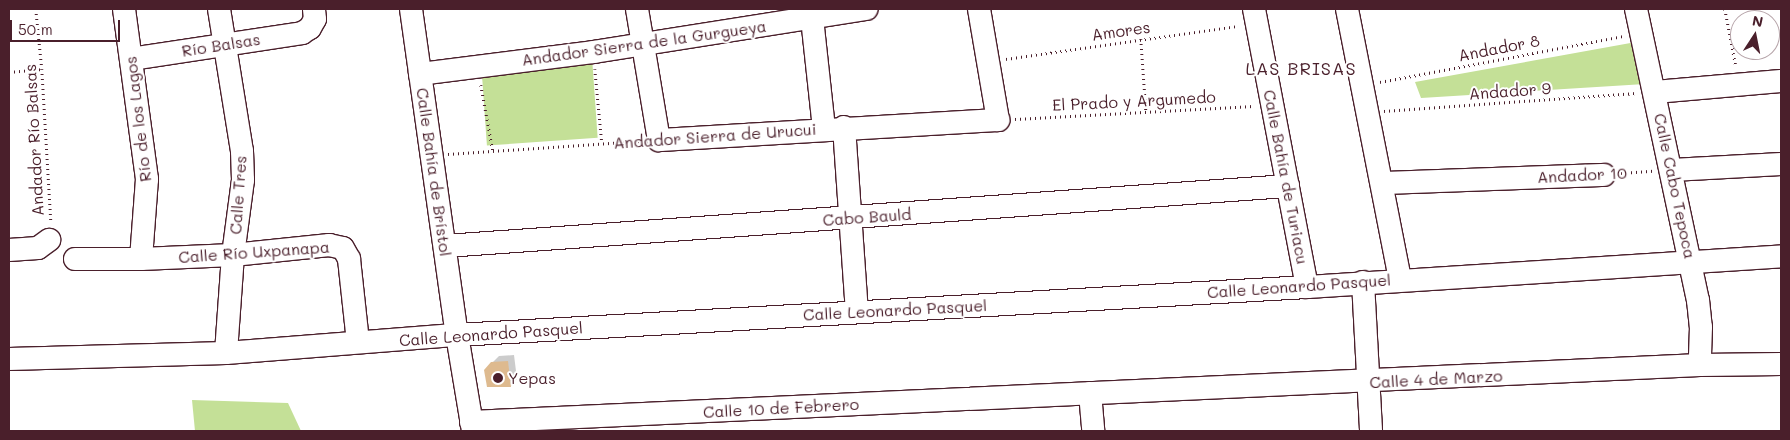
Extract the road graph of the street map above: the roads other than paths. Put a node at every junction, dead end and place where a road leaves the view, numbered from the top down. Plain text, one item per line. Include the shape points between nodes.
1 (124, 9) edge
2 (219, 9) edge
3 (411, 9) edge
4 (637, 9) edge
5 (868, 9) edge
6 (978, 9) edge
7 (1347, 9) edge
8 (1636, 9) edge
9 (812, 14) edge
10 (1256, 16) edge
11 (312, 18) edge
12 (643, 44) junction
13 (224, 45) junction
14 (131, 59) junction
15 (420, 74) junction
16 (1781, 81) edge
17 (1655, 92) junction
18 (834, 128) junction
19 (1781, 164) edge
20 (1672, 170) junction
21 (1604, 175) road end
22 (1382, 183) junction
23 (1288, 186) junction
24 (851, 218) junction
25 (49, 240) road end
26 (446, 246) junction
27 (9, 250) edge
28 (233, 256) junction
29 (1781, 256) edge
30 (75, 259) dead end
31 (141, 259) junction
32 (1691, 261) junction
33 (1400, 279) junction
34 (1363, 282) junction
35 (1307, 286) junction
36 (857, 312) junction
37 (457, 335) junction
38 (358, 342) junction
39 (226, 353) junction
40 (9, 359) edge
41 (1781, 364) edge
42 (1700, 365) junction
43 (1370, 382) junction
44 (1090, 393) junction
45 (582, 424) edge
46 (472, 427) edge
47 (1093, 431) edge
48 (1371, 431) edge

1 - 14 street, Río de los Lagos
2 - 13 street, Calle Tres
3 - 15 street, Calle Bahía de Brístol
4 - 12 street
5 - 9 street, Andador Sierra de la Gurgueya
6 - 18 street, Andador Sierra de Urucui via 998,120
7 - 22 street
8 - 17 street, Calle Cabo Tepoca
9 - 12 street, Andador Sierra de la Gurgueya
9 - 18 street
10 - 23 street, Calle Bahía de Turiacu
11 - 13 street, Río Balsas via 302,33
12 - 15 street, Andador Sierra de la Gurgueya
12 - 18 street, Andador Sierra de Urucui via 660,140
13 - 14 street, Río Balsas
13 - 28 street, Calle Tres via 242,151 240,209
14 - 31 street, Río de los Lagos via 147,180
15 - 26 street, Calle Bahía de Brístol
16 - 17 street
17 - 20 street, Calle Cabo Tepoca
18 - 24 street
19 - 20 street
20 - 32 street, Calle Cabo Tepoca
21 - 22 street, Andador 10
22 - 33 street
23 - 24 street, Cabo Bauld
23 - 35 street, Calle Bahía de Turiacu
24 - 26 street, Cabo Bauld
24 - 36 street
25 - 27 street via 38,248
26 - 37 street, Calle Bahía de Brístol
28 - 31 street, Calle Río Uxpanapa
28 - 38 street, Calle Río Uxpanapa via 329,245 344,248 349,259
28 - 39 street, Calle Tres
29 - 32 street, Calle Leonardo Pasquel
30 - 31 street, Calle Río Uxpanapa
32 - 33 street, Calle Leonardo Pasquel
32 - 42 street, Calle Cabo Tepoca via 1700,318
33 - 34 street, Calle Leonardo Pasquel
34 - 35 street, Calle Leonardo Pasquel
34 - 43 street
35 - 36 street, Calle Leonardo Pasquel
36 - 37 street, Calle Leonardo Pasquel
37 - 38 street, Calle Leonardo Pasquel
37 - 46 street, Calle Bahía de Brístol
38 - 39 street, Calle Leonardo Pasquel
39 - 40 street, Calle Leonardo Pasquel
41 - 42 street, Calle 4 de Marzo
42 - 43 street, Calle 4 de Marzo
43 - 44 street, Calle 4 de Marzo
43 - 48 street
44 - 45 street, Calle 10 de Febrero
44 - 47 street
45 - 46 street, Calle 10 de Febrero

